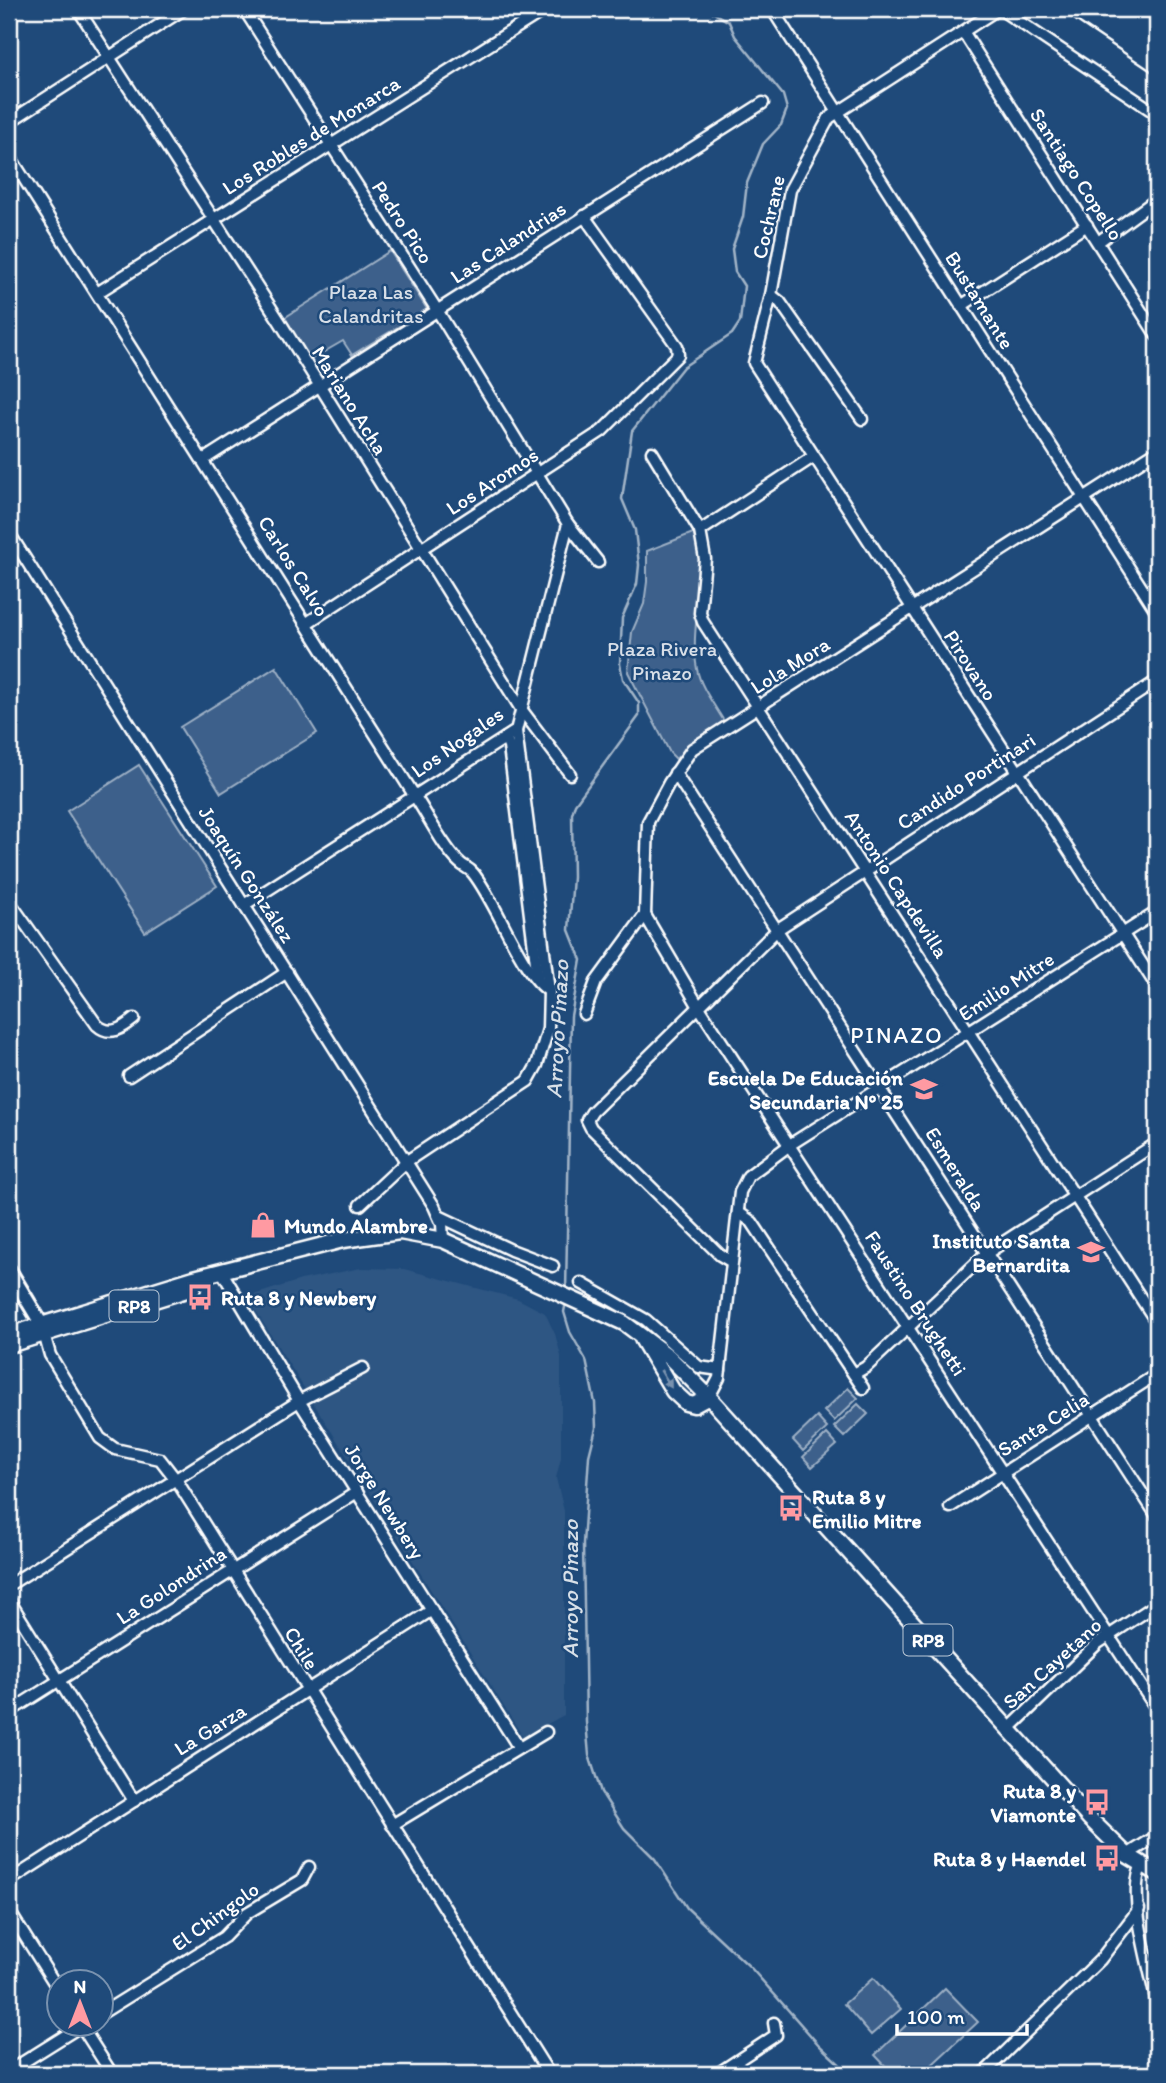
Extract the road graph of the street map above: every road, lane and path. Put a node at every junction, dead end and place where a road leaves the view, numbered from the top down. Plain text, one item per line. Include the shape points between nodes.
1 (78, 9) edge
2 (184, 9) edge
3 (244, 9) edge
4 (546, 9) edge
5 (772, 9) edge
6 (999, 9) edge
7 (964, 33) junction
8 (110, 58) junction
9 (763, 103) dead end
10 (837, 111) junction
11 (1157, 114) edge
12 (9, 122) edge
13 (331, 146) junction
14 (9, 155) edge
15 (1157, 199) edge
16 (584, 216) junction
17 (213, 220) junction
18 (1087, 225) junction
19 (1098, 242) junction
20 (97, 293) junction
21 (771, 295) junction
22 (961, 306) junction
23 (437, 310) junction
24 (1157, 336) edge
25 (754, 363) joint
26 (318, 386) junction
27 (862, 419) dead end
28 (1157, 451) edge
29 (652, 452) dead end
30 (813, 457) junction
31 (203, 460) junction
32 (539, 473) junction
33 (1083, 498) junction
34 (568, 524) junction
35 (700, 531) junction
36 (9, 533) edge
37 (422, 550) junction
38 (598, 562) dead end
39 (912, 611) junction
40 (1157, 612) edge
41 (307, 623) junction
42 (1157, 681) edge
43 (758, 708) junction
44 (522, 709) junction
45 (516, 731) junction
46 (505, 738) junction
47 (1018, 772) junction
48 (676, 773) junction
49 (570, 774) dead end
50 (414, 795) junction
51 (864, 869) junction
52 (9, 901) edge
53 (244, 905) junction
54 (1157, 912) edge
55 (645, 915) junction
56 (778, 929) junction
57 (1123, 933) junction
58 (287, 972) junction
59 (539, 983) junction
60 (1157, 987) edge
61 (549, 992) junction
62 (699, 1007) junction
63 (584, 1014) dead end
64 (134, 1019) dead end
65 (970, 1032) junction
66 (130, 1076) dead end
67 (882, 1087) junction
68 (1157, 1143) edge
69 (791, 1144) junction
70 (407, 1161) junction
71 (1075, 1196) junction
72 (360, 1205) dead end
73 (738, 1212) junction
74 (439, 1216) junction
75 (443, 1240) junction
76 (987, 1253) junction
77 (732, 1262) junction
78 (553, 1266) dead end
79 (9, 1270) edge
80 (222, 1272) junction
81 (581, 1283) dead end
82 (1157, 1323) edge
83 (908, 1325) junction
84 (43, 1329) junction
85 (636, 1331) junction
86 (9, 1335) edge
87 (9, 1345) edge
88 (362, 1368) dead end
89 (720, 1370) junction
90 (855, 1374) junction
91 (1157, 1374) edge
92 (863, 1388) dead end
93 (709, 1397) junction
94 (299, 1401) junction
95 (1093, 1415) junction
96 (1002, 1473) junction
97 (177, 1481) junction
98 (357, 1492) junction
99 (950, 1507) dead end
100 (1157, 1516) edge
101 (230, 1569) junction
102 (9, 1585) edge
103 (9, 1600) edge
104 (1157, 1604) edge
105 (432, 1610) junction
106 (1109, 1636) junction
107 (59, 1681) junction
108 (306, 1690) junction
109 (1157, 1710) edge
110 (9, 1712) edge
111 (1009, 1729) junction
112 (546, 1732) dead end
113 (519, 1748) junction
114 (134, 1801) junction
115 (392, 1825) junction
116 (1157, 1836) edge
117 (1127, 1855) junction
118 (1142, 1865) junction
119 (309, 1867) dead end
120 (1157, 1874) edge
121 (9, 1881) edge
122 (1139, 1909) junction
123 (9, 1911) edge
124 (46, 1970) edge
125 (116, 2004) edge
126 (1157, 2004) edge
127 (774, 2023) dead end
128 (60, 2038) edge
129 (90, 2038) edge
130 (9, 2071) edge
131 (112, 2074) edge
132 (549, 2074) edge
133 (717, 2074) edge
134 (983, 2074) edge

1 - 8 street, Mariano Acha
2 - 8 street
3 - 13 street, Pedro Pico
4 - 13 street, Los Robles de Monarca
5 - 10 street, Bustamante
6 - 7 street, Cochrane
6 - 11 street
7 - 10 street, Cochrane
7 - 18 street, Santiago Copello
8 - 12 street
8 - 17 street, Mariano Acha
9 - 16 street, Las Calandrias
10 - 21 street, Cochrane via 793,180
10 - 22 street, Bustamante
13 - 17 street, Los Robles de Monarca
13 - 23 street, Pedro Pico
14 - 20 street, Carlos Calvo
15 - 19 street
16 - 23 street, Las Calandrias
16 - 32 street, Los Aromos via 679,351 616,420
17 - 20 street, Los Robles de Monarca
17 - 26 street, Mariano Acha
18 - 19 street, Santiago Copello
18 - 22 street
19 - 24 street, Santiago Copello
20 - 31 street, Carlos Calvo
21 - 25 street, Cochrane
21 - 27 street
22 - 33 street, Bustamante
23 - 26 street, Las Calandrias
23 - 32 street, Pedro Pico
25 - 30 street, Pirovano
26 - 31 street, Las Calandrias
26 - 37 street, Mariano Acha
28 - 33 street, Lola Mora
29 - 35 street, Antonio Capdevilla
30 - 35 street
30 - 39 street, Pirovano
31 - 41 street, Carlos Calvo
32 - 34 street, Pedro Pico
32 - 37 street, Los Aromos
33 - 39 street, Lola Mora
33 - 40 street, Bustamante
34 - 38 street, Pedro Pico
34 - 44 street, Los Nogales
35 - 43 street, Antonio Capdevilla via 705,559 700,613
36 - 53 street, Joaquín González
37 - 41 street, Los Aromos
37 - 44 street, Mariano Acha
39 - 43 street, Lola Mora
39 - 47 street, Pirovano
41 - 50 street, Carlos Calvo
42 - 47 street, Candido Portinari
43 - 48 street, Lola Mora via 692,750
43 - 51 street, Antonio Capdevilla
44 - 45 street, Los Nogales
44 - 49 street, Mariano Acha
45 - 46 street, Los Nogales
45 - 61 street
46 - 50 street, Los Nogales
46 - 59 street
47 - 51 street, Candido Portinari
47 - 57 street, Pirovano
48 - 55 street, Lola Mora via 648,822
48 - 56 street, Esmeralda
50 - 53 street, Los Nogales
50 - 59 street, Carlos Calvo via 455,857 473,872
51 - 56 street, Candido Portinari
51 - 65 street, Antonio Capdevilla
52 - 64 street via 97,1026 116,1031
53 - 58 street, Joaquín González
54 - 57 street, Emilio Mitre
55 - 62 street, Faustino Brughetti
55 - 63 street via 596,982
56 - 62 street, Candido Portinari
56 - 67 street, Esmeralda
57 - 60 street, Pirovano
57 - 65 street, Emilio Mitre
58 - 66 street
58 - 70 street, Joaquín González
59 - 61 street, Carlos Calvo
61 - 70 street via 548,1030 528,1081
62 - 69 street, Faustino Brughetti
62 - 77 street, Candido Portinari via 587,1120 657,1196
65 - 67 street, Emilio Mitre
65 - 71 street, Antonio Capdevilla
67 - 69 street, Emilio Mitre
67 - 76 street, Esmeralda
68 - 71 street
69 - 73 street, Emilio Mitre via 748,1176
69 - 83 street, Faustino Brughetti
70 - 72 street
70 - 74 street, Joaquín González
71 - 76 street
71 - 82 street, Antonio Capdevilla
73 - 77 street, Emilio Mitre
73 - 90 street via 752,1222
74 - 75 street, Joaquín González
74 - 78 street
75 - 80 main road, RP8 via 384,1231
75 - 85 main road, RP8
76 - 83 street
76 - 95 street, Esmeralda
77 - 89 street, Emilio Mitre
79 - 84 street, Chile
80 - 84 main road, RP8 via 153,1289
80 - 94 street, Jorge Newbery
81 - 89 street via 646,1320 699,1367
83 - 90 street
83 - 96 street, Faustino Brughetti
84 - 86 main road, RP8
84 - 87 main road, RP8
84 - 97 street, Chile via 50,1355 100,1438 115,1449 160,1460
85 - 93 main road, RP8
85 -> 93 main road via 680,1398 694,1405
88 - 94 street
89 - 93 street, Emilio Mitre
90 - 92 street
91 - 95 street, Santa Celia
93 - 111 main road, RP8
94 - 97 street
94 - 98 street, Jorge Newbery
95 - 96 street, Santa Celia
95 - 100 street, Esmeralda
96 - 99 street, Santa Celia
96 - 106 street, Faustino Brughetti
97 - 101 street, Chile
97 - 102 street
98 - 101 street, La Golondrina
98 - 105 street, Jorge Newbery
101 - 107 street, La Golondrina
101 - 108 street, Chile
103 - 107 street
104 - 106 street, San Cayetano
105 - 108 street, La Garza
105 - 113 street, Jorge Newbery
106 - 109 street, Faustino Brughetti
106 - 111 street, San Cayetano
107 - 110 street, La Golondrina
107 - 114 street
108 - 114 street, La Garza
108 - 115 street, Chile
111 - 117 main road, RP8
112 - 113 street
113 - 115 street
114 - 121 street, La Garza
115 - 132 street, Chile
116 - 117 street
117 - 118 main road, RP8
118 - 120 main road, RP8
118 - 122 street via 1136,1882
119 - 125 street, El Chingolo via 302,1880 247,1913 224,1937
122 - 126 street
122 - 134 street via 1100,1960
123 - 124 street
127 - 133 street via 776,2035
128 - 130 street
129 - 131 street

